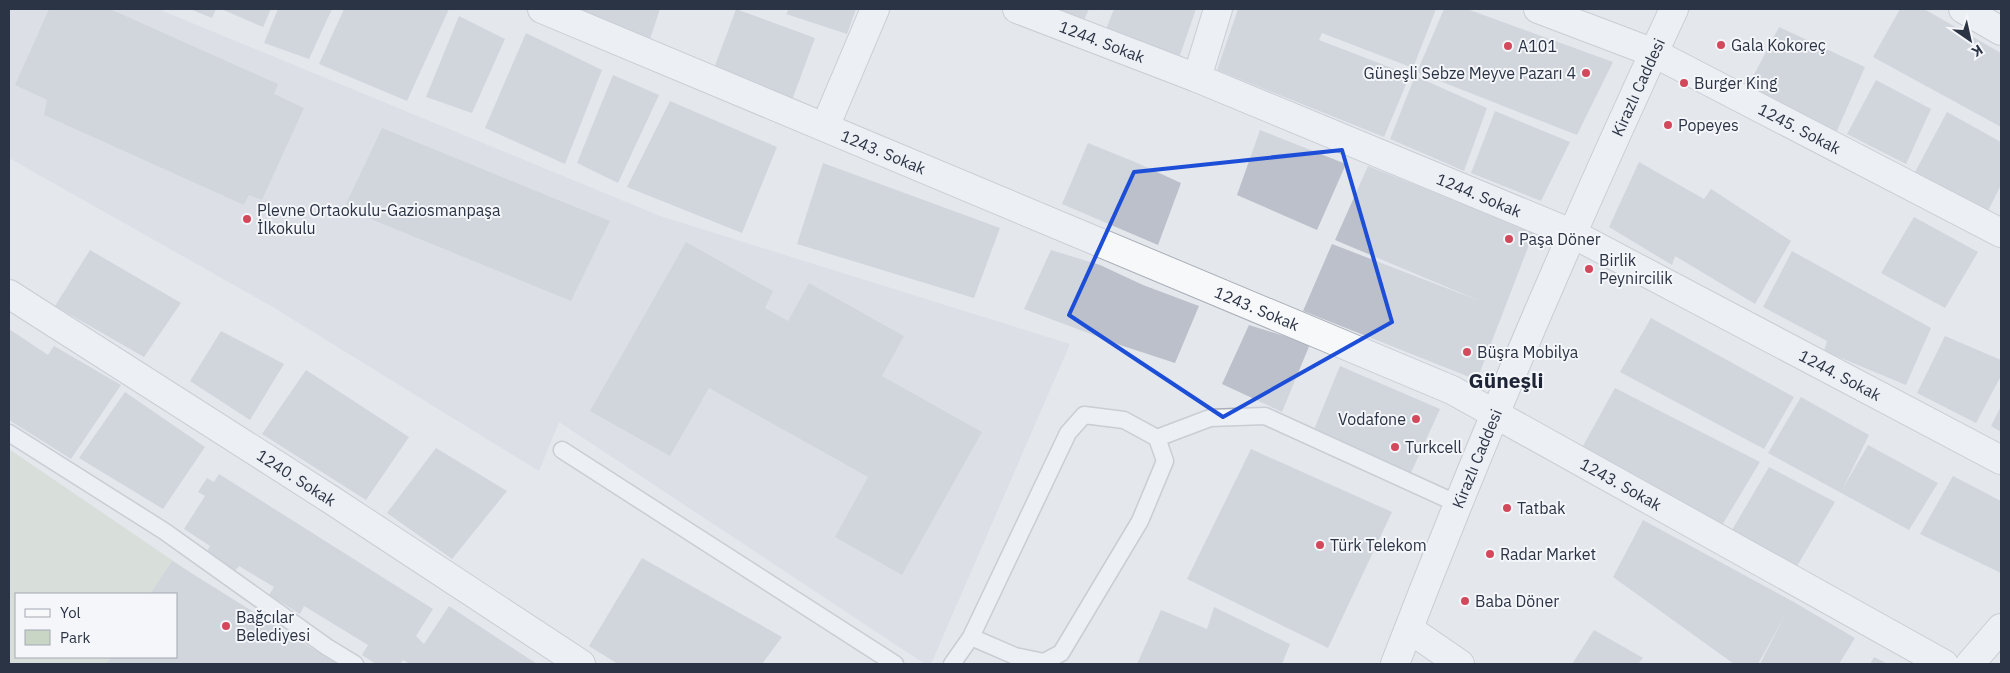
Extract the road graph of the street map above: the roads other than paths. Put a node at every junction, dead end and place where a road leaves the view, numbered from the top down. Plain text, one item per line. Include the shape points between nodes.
1 (542, 9) edge
2 (875, 9) edge
3 (1017, 9) edge
4 (1218, 9) edge
5 (1538, 9) edge
6 (1674, 9) edge
7 (1963, 9) edge
8 (2001, 31) edge
9 (1654, 53) junction
10 (1197, 78) junction
11 (825, 127) junction
12 (1571, 233) junction
13 (2001, 234) edge
14 (9, 294) edge
15 (1495, 414) junction
16 (9, 433) edge
17 (1157, 438) junction
18 (562, 450) dead end
19 (2001, 460) edge
20 (1458, 504) junction
21 (2001, 628) edge
22 (1408, 629) junction
23 (971, 637) junction
24 (355, 664) edge
25 (582, 664) edge
26 (895, 664) edge
27 (952, 664) edge
28 (1395, 664) edge
29 (1460, 664) edge
30 (1944, 664) edge
31 (1970, 664) edge

1 - 11 street, 1243. Sokak
2 - 11 street
3 - 10 street, 1244. Sokak
4 - 10 street
5 - 9 street, 1245. Sokak
6 - 9 street, Kirazlı Caddesi
7 - 8 street
9 - 12 street, Kirazlı Caddesi
9 - 13 street, 1245. Sokak
10 - 12 street, 1244. Sokak
11 - 15 street, 1243. Sokak via 1452,390
12 - 15 street, Kirazlı Caddesi
12 - 19 street, 1244. Sokak
14 - 25 street, 1240. Sokak
15 - 20 street, Kirazlı Caddesi
15 - 30 street, 1243. Sokak
16 - 24 lane via 164,532
17 - 20 lane via 1210,418 1265,416
17 - 23 lane via 1124,420 1084,414 1068,433
17 - 23 lane via 1165,460 1140,521 1061,653 1044,662 1015,656
18 - 26 lane
20 - 22 street, Kirazlı Caddesi
21 - 31 street
22 - 28 street, Kirazlı Caddesi
22 - 29 street
23 - 27 lane

